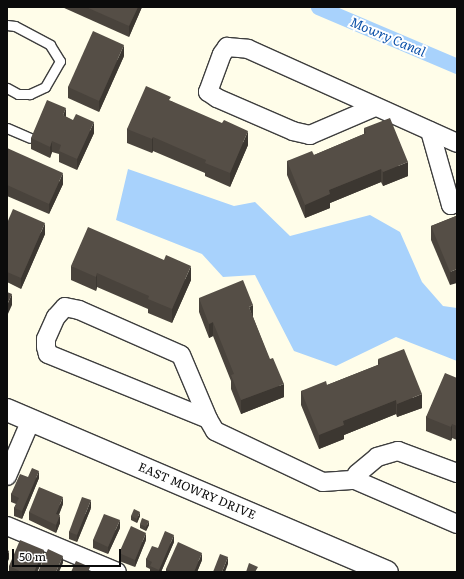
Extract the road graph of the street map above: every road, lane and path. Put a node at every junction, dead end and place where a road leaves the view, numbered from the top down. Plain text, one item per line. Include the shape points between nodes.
1 (7, 25) edge
2 (7, 88) edge
3 (375, 107) junction
4 (7, 128) edge
5 (430, 131) junction
6 (30, 138) edge
7 (457, 143) edge
8 (457, 202) edge
9 (7, 410) edge
10 (208, 419) junction
11 (31, 420) junction
12 (457, 473) edge
13 (7, 476) edge
14 (355, 480) junction
15 (457, 524) edge
16 (7, 526) edge
17 (117, 572) edge
18 (387, 572) edge

1 - 2 lane via 15,26 50,46 60,61 45,87 30,94 18,94
3 - 3 street via 248,50 227,47 208,92 293,132 310,135
3 - 5 street
4 - 6 lane
5 - 7 street
5 - 8 street via 450,205
9 - 11 street, EAST MOWRY DRIVE
10 - 10 street via 48,354 46,339 56,317 65,307 79,310 181,355
10 - 14 street via 215,431 324,482
11 - 13 street
11 - 18 street, EAST MOWRY DRIVE
12 - 14 street via 398,451 377,457 357,474
14 - 15 street
16 - 17 street

